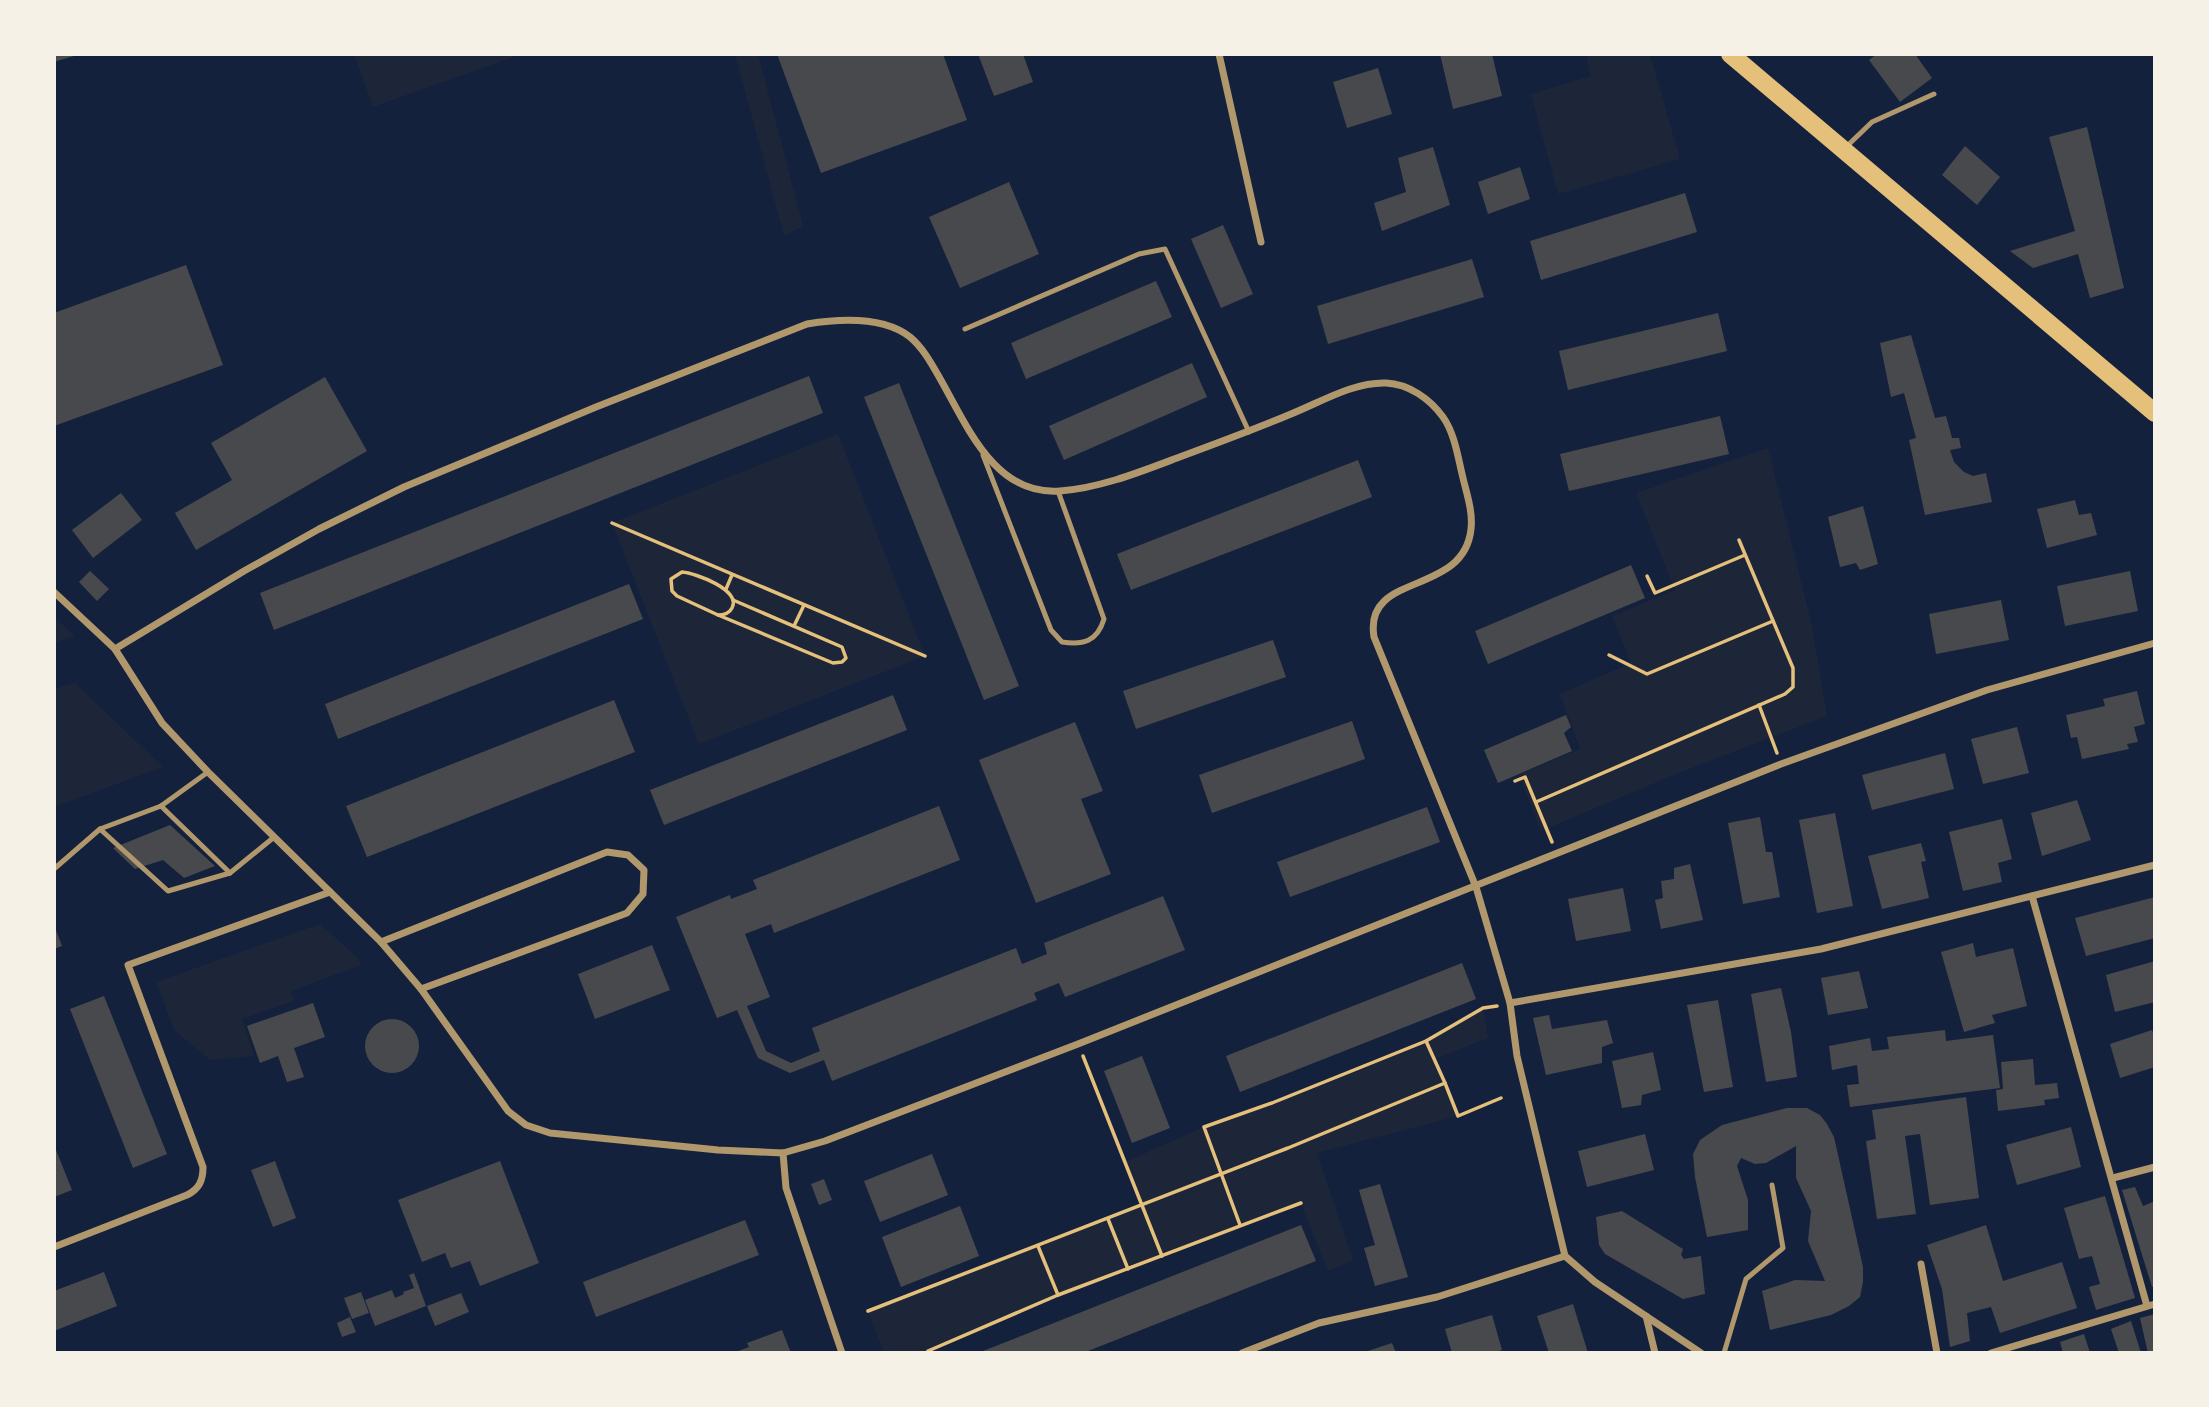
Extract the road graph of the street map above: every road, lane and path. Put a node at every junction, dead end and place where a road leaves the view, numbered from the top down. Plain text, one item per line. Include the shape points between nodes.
1 (1219, 54) edge
2 (1730, 54) edge
3 (1934, 94) dead end
4 (1844, 150) junction
5 (1261, 242) dead end
6 (965, 329) dead end
7 (2155, 413) edge
8 (1249, 432) junction
9 (982, 452) junction
10 (1058, 491) junction
11 (612, 523) dead end
12 (1739, 540) dead end
13 (1745, 555) junction
14 (733, 574) junction
15 (1647, 576) dead end
16 (726, 589) junction
17 (54, 592) edge
18 (733, 600) junction
19 (804, 605) junction
20 (718, 615) junction
21 (1773, 621) junction
22 (794, 626) junction
23 (2155, 643) edge
24 (115, 649) junction
25 (1609, 655) dead end
26 (925, 656) dead end
27 (1759, 705) junction
28 (1781, 764) junction
29 (208, 772) junction
30 (1515, 781) dead end
31 (1536, 803) junction
32 (161, 806) junction
33 (100, 829) junction
34 (273, 838) junction
35 (1556, 855) junction
36 (2155, 865) edge
37 (54, 869) edge
38 (230, 873) junction
39 (1476, 887) junction
40 (330, 892) junction
41 (2032, 896) junction
42 (381, 942) junction
43 (421, 989) junction
44 (1510, 1003) junction
45 (1426, 1041) junction
46 (1078, 1044) junction
47 (1445, 1083) junction
48 (1501, 1098) dead end
49 (783, 1153) junction
50 (2155, 1167) edge
51 (1222, 1174) junction
52 (2113, 1178) junction
53 (1772, 1185) dead end
54 (1301, 1203) dead end
55 (1142, 1205) junction
56 (1108, 1219) junction
57 (1240, 1225) junction
58 (1038, 1246) junction
59 (54, 1247) edge
60 (1161, 1256) junction
61 (1565, 1256) junction
62 (1921, 1264) dead end
63 (1128, 1269) junction
64 (1058, 1295) junction
65 (2151, 1305) edge
66 (868, 1311) dead end
67 (1645, 1315) junction
68 (842, 1353) edge
69 (929, 1353) edge
70 (1242, 1353) edge
71 (1655, 1353) edge
72 (1701, 1353) edge
73 (1724, 1353) edge
74 (1937, 1353) edge
75 (1992, 1353) edge

1 - 5 street
2 - 4 main road
3 - 4 lane via 1872,122
4 - 7 main road
6 - 8 lane via 1139,254 1165,249
8 - 10 street via 1146,470
8 - 39 street via 1358,386 1388,383 1412,390 1445,419 1471,513 1471,532 1455,562 1443,573 1392,594 1374,613 1372,625
9 - 10 street via 1013,481
9 - 10 lane via 1051,630 1056,639 1079,644 1092,639 1104,619
9 - 24 street via 930,360 909,336 882,324 807,324 404,487 265,559
11 - 14 path
12 - 13 path
13 - 15 path via 1655,593
13 - 21 path
14 - 16 path
14 - 19 path
16 - 18 path
16 - 20 path via 690,573 671,579 677,596
17 - 24 street
18 - 20 path via 731,609
18 - 22 path
19 - 22 path
19 - 26 path
20 - 22 path via 833,663 846,658 842,647
21 - 25 path via 1647,674
21 - 27 path via 1795,677 1785,694
23 - 28 street via 1987,690
24 - 29 street via 162,723
27 - 28 path
27 - 31 path
28 - 35 street
29 - 32 lane
29 - 34 street
30 - 31 path via 1525,777
31 - 35 path
32 - 33 lane
32 - 38 lane
33 - 37 lane
33 - 38 lane via 168,891
34 - 38 lane
34 - 40 street
35 - 39 street
36 - 41 street
39 - 44 street
39 - 46 street
40 - 42 street
40 - 59 street via 128,965 203,1167 203,1178 187,1195
41 - 44 street via 1821,949
41 - 52 street
42 - 43 street
42 - 43 street via 607,852 628,855 644,870 643,894 627,913
43 - 49 street via 497,1099 526,1125 550,1133
44 - 45 path via 1483,1008
44 - 61 street via 1517,1056
45 - 47 path
45 - 51 path via 1204,1127
46 - 49 street
46 - 55 path
47 - 48 path via 1458,1116
47 - 51 path
49 - 68 street via 786,1188
50 - 52 street
51 - 55 path
51 - 57 path
52 - 65 street
53 - 73 lane via 1783,1248 1746,1279
54 - 57 path
55 - 56 path
55 - 60 path
56 - 58 path
56 - 63 path
57 - 60 path
58 - 64 path
58 - 66 path
60 - 63 path
61 - 67 street
61 - 70 street via 1437,1297 1319,1323
62 - 74 street
63 - 64 path
64 - 69 path
65 - 75 street
67 - 71 street
67 - 72 street

